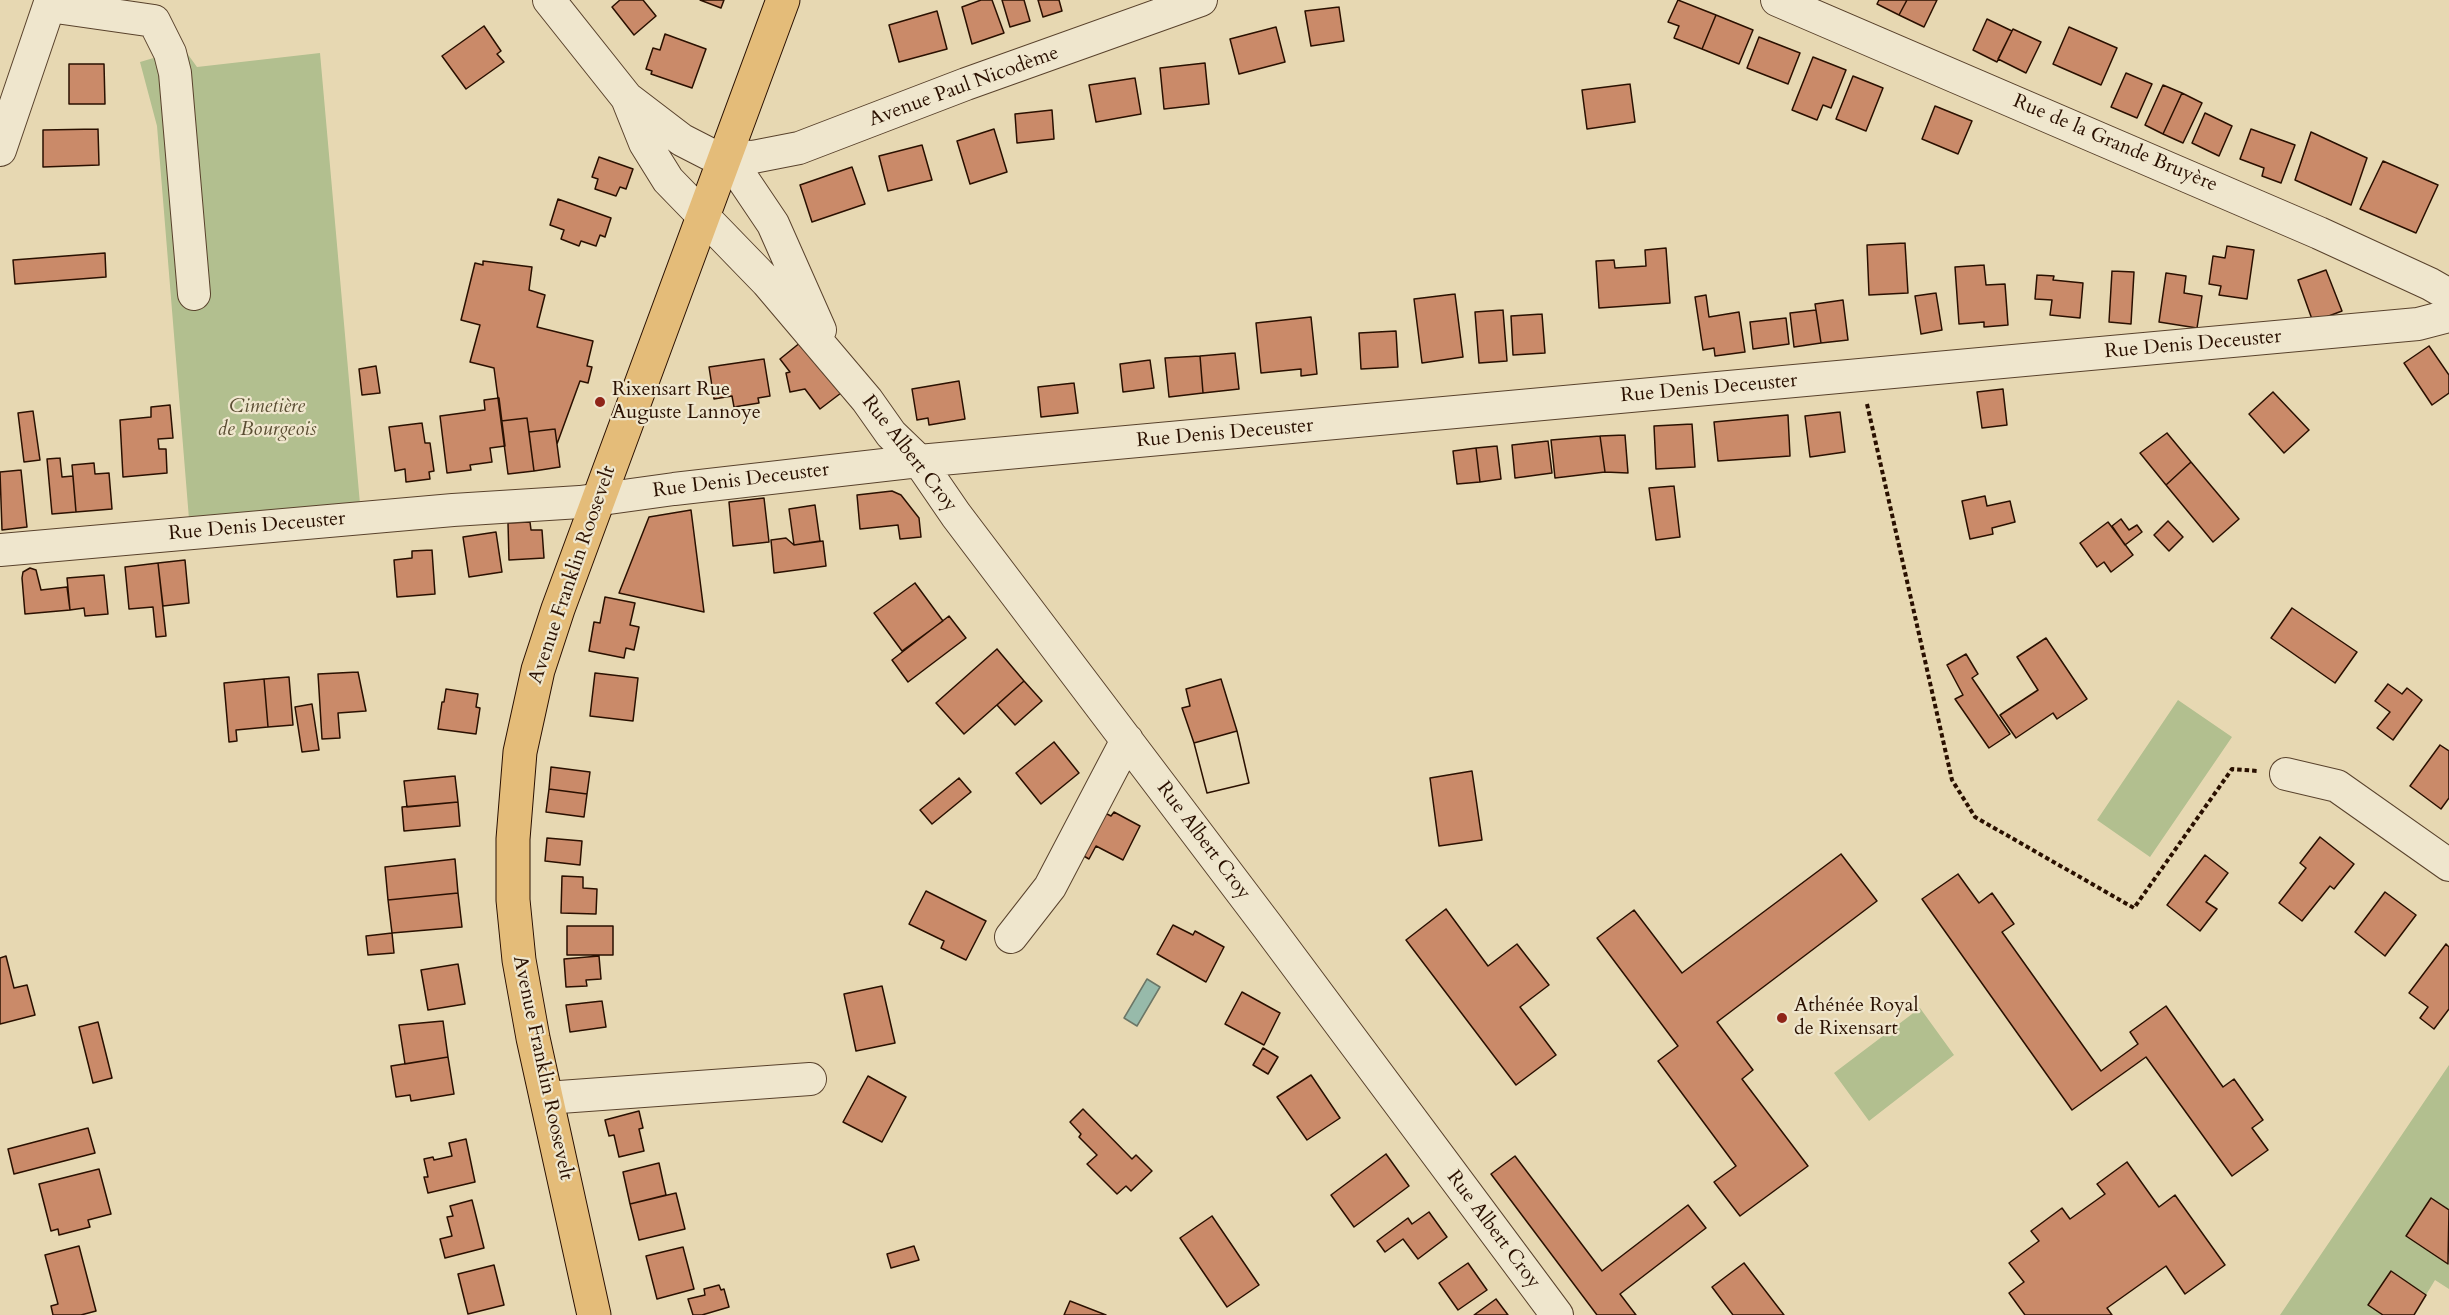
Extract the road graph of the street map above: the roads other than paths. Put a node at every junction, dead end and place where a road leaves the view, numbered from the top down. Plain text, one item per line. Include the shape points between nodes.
1 (549, 0) edge
2 (783, 0) edge
3 (1201, 0) edge
4 (1777, 0) edge
5 (50, 3) edge
6 (627, 98) junction
7 (0, 150) edge
8 (723, 161) junction
9 (703, 218) junction
10 (194, 294) dead end
11 (2449, 295) edge
12 (2449, 316) edge
13 (842, 372) junction
14 (919, 461) junction
15 (597, 499) junction
16 (0, 550) edge
17 (1127, 740) junction
18 (2286, 774) road end
19 (2449, 865) edge
20 (1011, 937) dead end
21 (810, 1079) dead end
22 (546, 1098) junction
23 (594, 1315) edge
24 (1557, 1315) edge

1 - 6 street
2 - 8 main road, Avenue Franklin Roosevelt
3 - 8 street, Avenue Paul Nicodème via 799,148 753,157 733,156
4 - 11 street, Rue de la Grande Bruyère via 2309,229
5 - 7 street
5 - 10 street via 154,21 175,74
6 - 8 street, Rue Albert Croy via 682,140
6 - 9 street, Rue Albert Croy via 645,143 668,180
8 - 9 main road, Avenue Franklin Roosevelt
8 - 13 street, Rue Albert Croy via 740,175 773,224
9 - 13 street, Rue Albert Croy via 767,282
9 - 15 main road, Avenue Franklin Roosevelt
12 - 14 street, Rue Denis Deceuster via 2418,324
13 - 14 street, Rue Albert Croy via 891,434
14 - 15 street, Rue Denis Deceuster
14 - 17 street, Rue Albert Croy
15 - 16 street, Rue Denis Deceuster
15 - 22 main road, Avenue Franklin Roosevelt via 538,670 519,752 513,900 519,960
17 - 20 street via 1050,887
17 - 24 street, Rue Albert Croy
18 - 19 street via 2337,786
21 - 22 street
22 - 23 main road, Avenue Franklin Roosevelt

